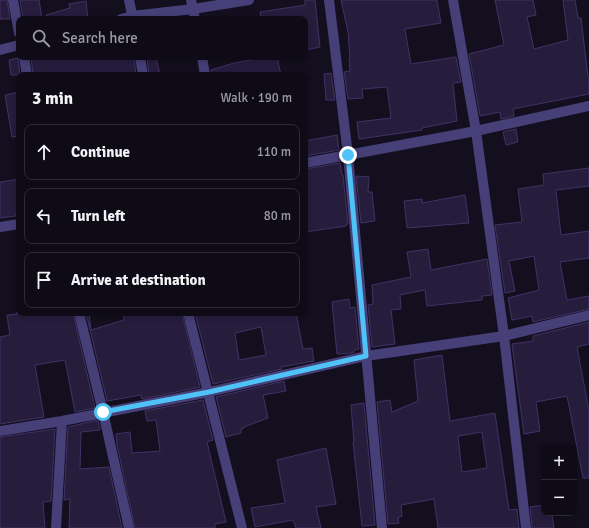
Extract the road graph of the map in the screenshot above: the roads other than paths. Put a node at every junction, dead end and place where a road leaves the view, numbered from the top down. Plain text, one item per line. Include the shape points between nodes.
1 (13, 0) edge
2 (129, 0) edge
3 (249, 0) edge
4 (329, 0) edge
5 (453, 0) edge
6 (193, 9) edge
7 (16, 16) edge
8 (133, 16) edge
9 (146, 16) edge
10 (16, 46) edge
11 (0, 50) edge
12 (24, 60) edge
13 (140, 60) edge
14 (203, 60) edge
15 (26, 72) edge
16 (142, 72) edge
17 (205, 72) edge
18 (589, 106) edge
19 (476, 131) junction
20 (348, 155) junction
21 (308, 162) edge
22 (16, 224) edge
23 (0, 227) edge
24 (589, 315) edge
25 (80, 316) edge
26 (189, 316) edge
27 (504, 336) junction
28 (366, 356) junction
29 (209, 392) junction
30 (103, 412) junction
31 (62, 421) junction
32 (0, 431) edge
33 (56, 528) edge
34 (129, 528) edge
35 (242, 528) edge
36 (382, 528) edge
37 (526, 528) edge

1 - 7 street
2 - 8 street
3 - 6 street
4 - 20 street
5 - 19 street
6 - 9 street
10 - 11 street
12 - 15 street
13 - 16 street
14 - 17 street
18 - 19 street
19 - 20 street
19 - 27 street
20 - 21 street
20 - 28 street
22 - 23 street
24 - 27 street
25 - 30 street
26 - 29 street
27 - 28 street
27 - 37 street
28 - 29 street
28 - 36 street
29 - 30 street
29 - 35 street
30 - 31 street
30 - 34 street
31 - 32 street
31 - 33 street

